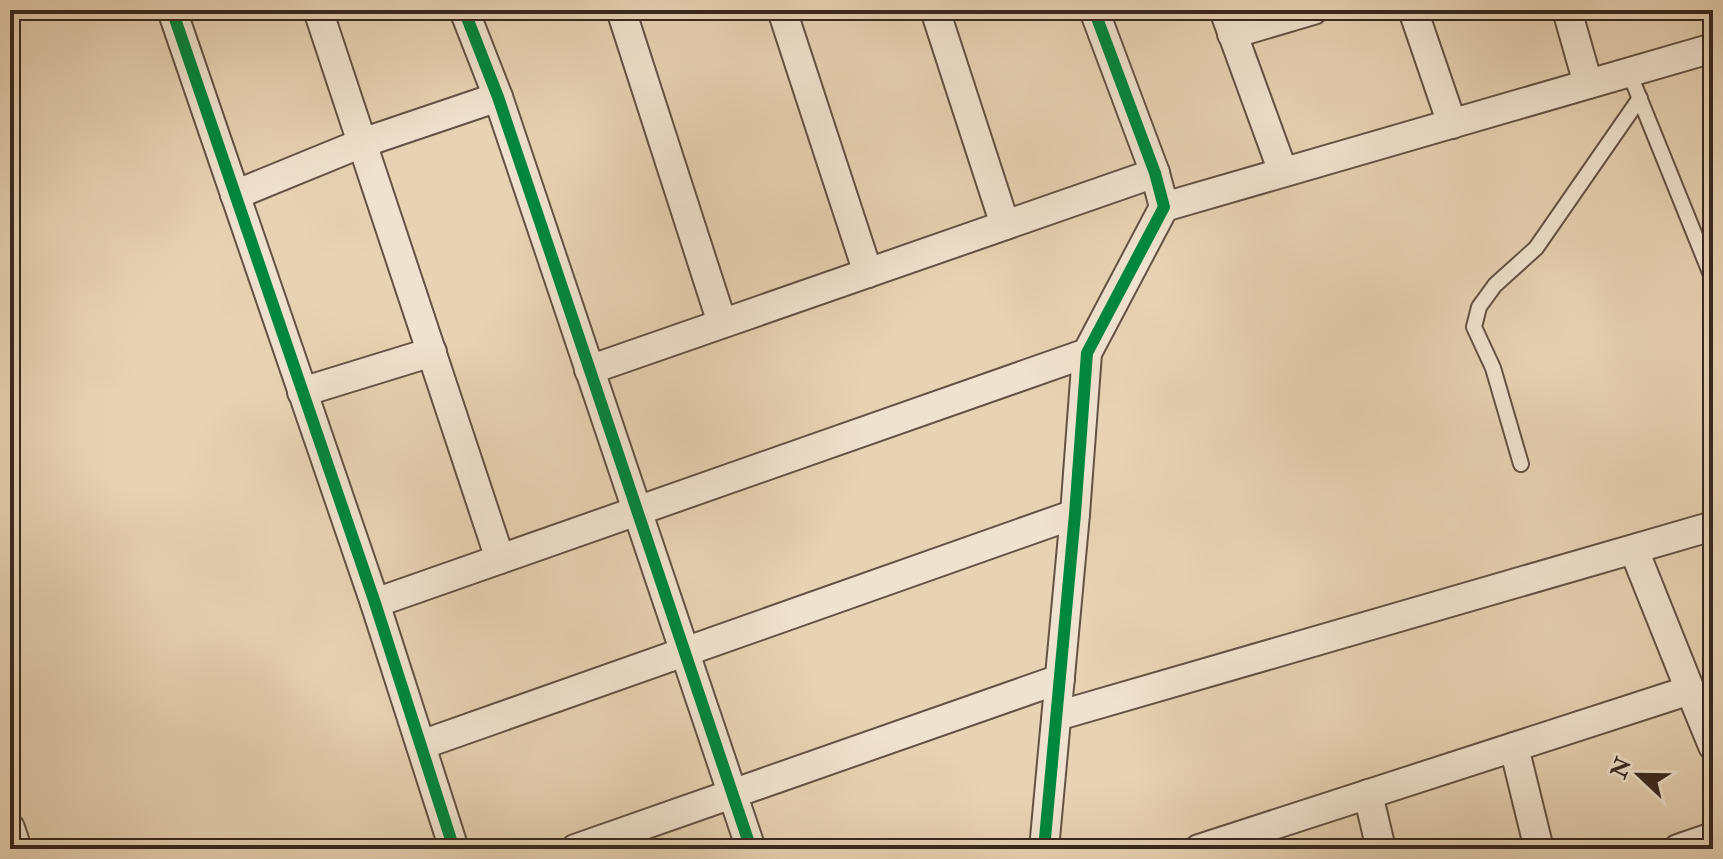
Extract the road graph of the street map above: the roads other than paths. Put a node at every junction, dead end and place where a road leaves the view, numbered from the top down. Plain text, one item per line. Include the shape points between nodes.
1 (172, 10) edge
2 (318, 10) edge
3 (464, 10) edge
4 (621, 10) edge
5 (782, 10) edge
6 (935, 10) edge
7 (1094, 10) edge
8 (1313, 10) edge
9 (1413, 10) edge
10 (1567, 10) edge
11 (1228, 22) edge
12 (1713, 48) edge
13 (1588, 84) junction
14 (1635, 85) junction
15 (498, 97) junction
16 (1452, 124) junction
17 (362, 143) junction
18 (1283, 172) junction
19 (1155, 173) junction
20 (235, 195) junction
21 (1164, 207) junction
22 (1005, 225) junction
23 (868, 273) junction
24 (1713, 280) edge
25 (722, 323) junction
26 (432, 352) junction
27 (1087, 353) junction
28 (589, 370) junction
29 (302, 392) junction
30 (1521, 464) dead end
31 (638, 510) junction
32 (1075, 514) junction
33 (1713, 526) edge
34 (1634, 550) junction
35 (500, 559) junction
36 (375, 603) junction
37 (685, 653) junction
38 (1060, 679) junction
39 (1690, 690) junction
40 (1057, 716) junction
41 (421, 745) junction
42 (1713, 746) edge
43 (1514, 747) junction
44 (732, 794) junction
45 (1368, 794) junction
46 (10, 828) edge
47 (1713, 837) edge
48 (1236, 843) edge
49 (1041, 848) edge
50 (17, 849) edge
51 (454, 849) edge
52 (575, 849) edge
53 (751, 849) edge
54 (1199, 849) edge
55 (1381, 849) edge
56 (1539, 849) edge
57 (1678, 849) edge

1 - 20 street
2 - 17 street
3 - 15 street
4 - 25 street
5 - 23 street
6 - 22 street
7 - 19 street
8 - 11 street
9 - 16 street
10 - 13 street
11 - 18 street
12 - 14 street
13 - 14 street
13 - 16 street
14 - 24 lane
14 - 30 lane via 1536,248 1479,307 1474,327 1493,368
15 - 17 street
15 - 28 street
16 - 18 street
17 - 20 street
17 - 26 street
18 - 21 street
19 - 21 street
19 - 22 street
20 - 29 street
21 - 27 street
22 - 23 street
23 - 25 street
25 - 28 street
26 - 29 street
26 - 35 street
27 - 31 street
27 - 32 street
28 - 31 street
29 - 36 street
31 - 35 street
31 - 37 street
32 - 37 street
32 - 38 street
33 - 34 street
34 - 39 street
34 - 40 street
35 - 36 street
36 - 41 street
37 - 41 street
37 - 44 street
38 - 40 street
38 - 44 street
39 - 42 street
39 - 43 street
40 - 49 street
41 - 51 street
43 - 45 street
43 - 56 street
44 - 52 street
44 - 53 street
45 - 48 street
45 - 55 street
46 - 50 street
47 - 57 street
48 - 54 street

